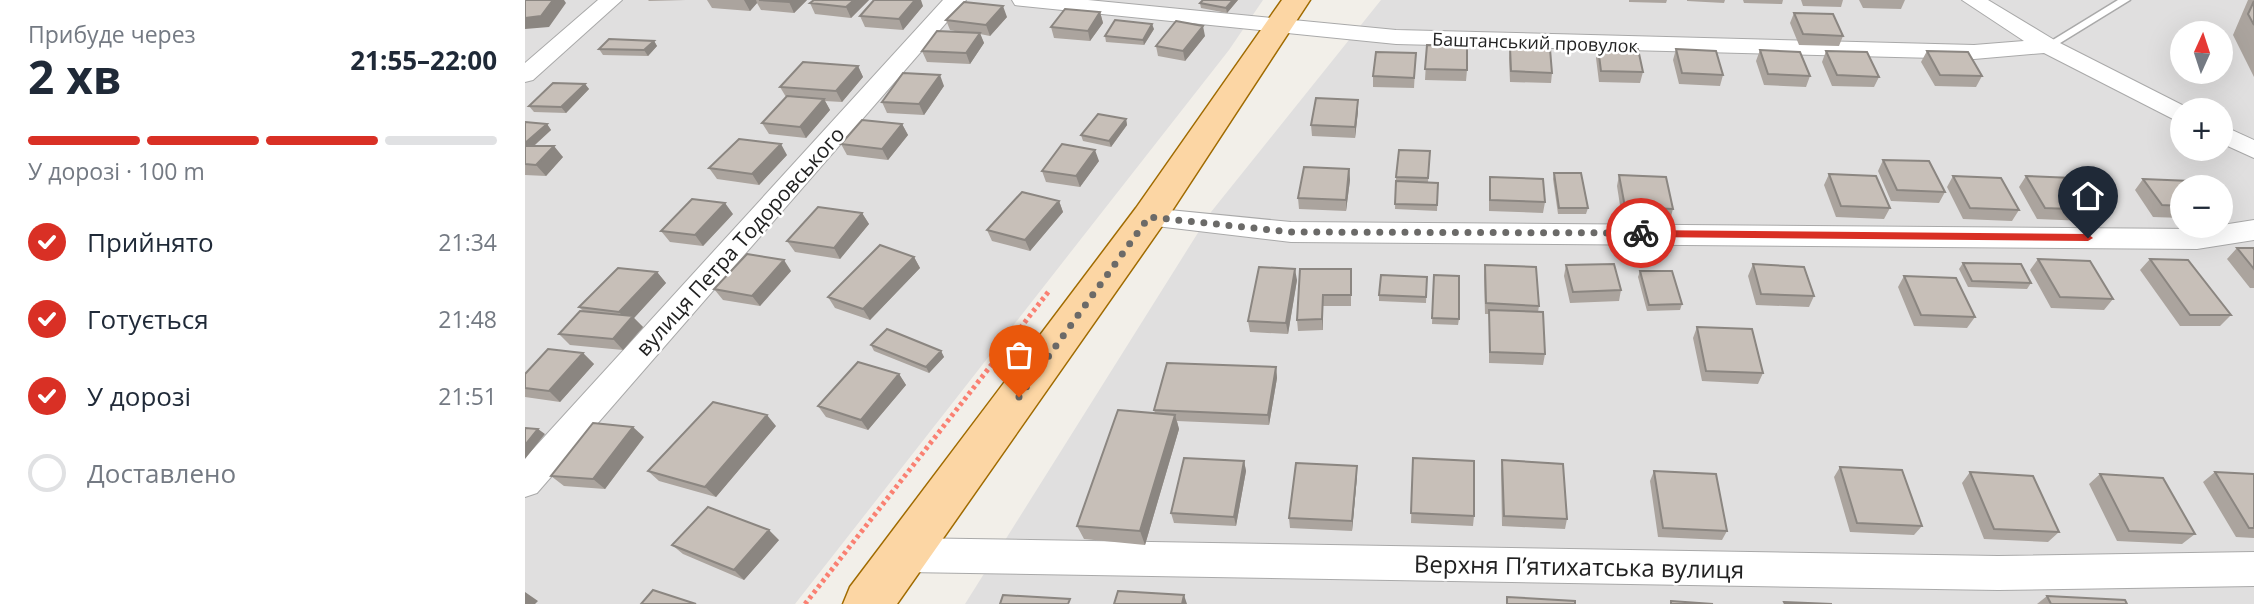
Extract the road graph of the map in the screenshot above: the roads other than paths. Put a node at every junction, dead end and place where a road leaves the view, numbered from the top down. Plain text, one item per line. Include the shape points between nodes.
1 (611, 0) edge
2 (955, 0) edge
3 (1023, 0) edge
4 (1973, 0) edge
5 (2125, 0) edge
6 (1287, 12) edge
7 (2048, 46) junction
8 (525, 75) edge
9 (2170, 108) edge
10 (2233, 140) edge
11 (2254, 150) edge
12 (1149, 217) junction
13 (2254, 230) edge
14 (525, 482) edge
15 (905, 555) junction
16 (2254, 569) edge
17 (868, 604) edge

1 - 8 street
2 - 14 street, вулиця Петра Тодоровського
3 - 6 street, Баштанський провулок
4 - 7 street
5 - 7 lane
6 - 7 street, Баштанський провулок via 1397,37 1974,52
6 - 12 main road
7 - 9 street
10 - 11 street
12 - 13 street via 1318,232 2197,239
12 - 15 main road
15 - 16 street, Верхня Пʼятихатська вулиця via 1998,573
15 - 17 main road

